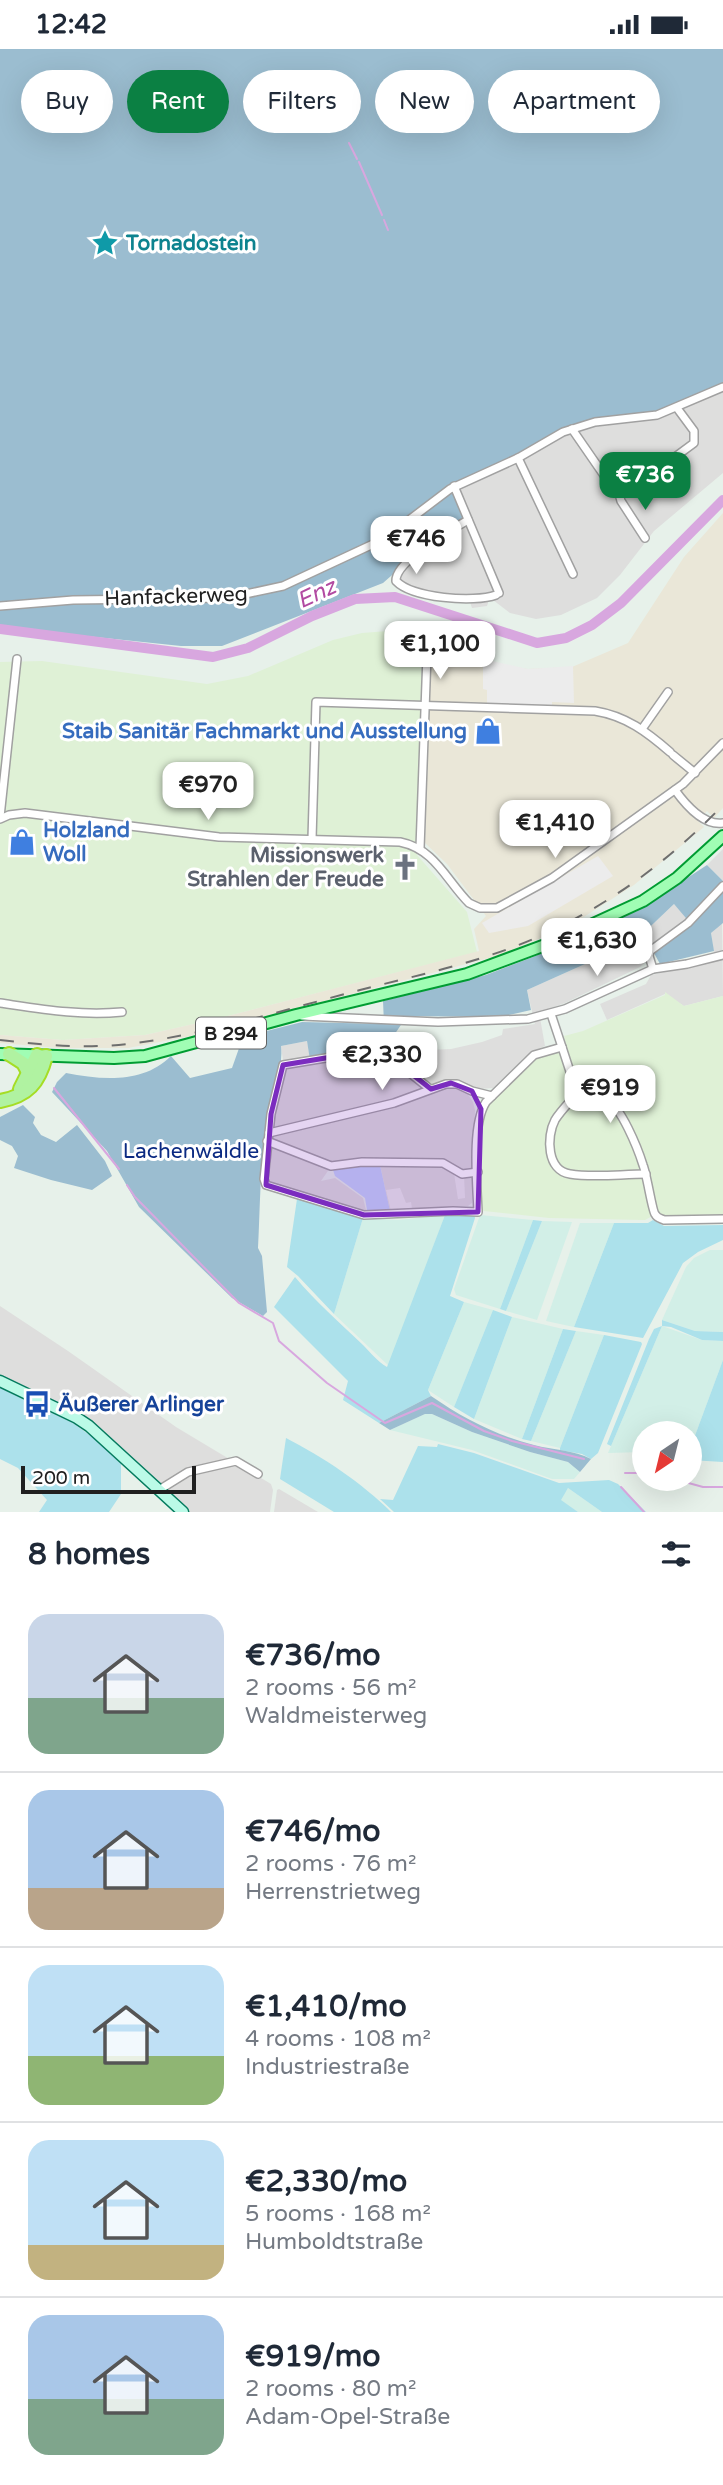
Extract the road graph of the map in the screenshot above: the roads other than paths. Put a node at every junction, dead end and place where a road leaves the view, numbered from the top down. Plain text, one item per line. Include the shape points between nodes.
1 (723, 387) edge
2 (677, 408) junction
3 (572, 429) junction
4 (518, 458) junction
5 (454, 486) junction
6 (618, 490) junction
7 (468, 520) junction
8 (645, 538) dead end
9 (573, 575) dead end
10 (0, 606) edge
11 (427, 655) dead end
12 (17, 659) dead end
13 (668, 692) dead end
14 (425, 706) junction
15 (642, 729) junction
16 (723, 743) edge
17 (695, 773) junction
18 (675, 790) junction
19 (0, 818) edge
20 (723, 823) edge
21 (723, 836) edge
22 (312, 839) junction
23 (420, 848) junction
24 (723, 885) edge
25 (723, 955) edge
26 (653, 968) junction
27 (0, 1003) edge
28 (329, 1007) junction
29 (122, 1012) dead end
30 (551, 1014) junction
31 (296, 1015) junction
32 (337, 1017) junction
33 (562, 1047) junction
34 (4, 1054) edge
35 (42, 1055) junction
36 (29, 1074) junction
37 (430, 1089) junction
38 (472, 1091) junction
39 (579, 1091) junction
40 (492, 1096) junction
41 (13, 1098) junction
42 (0, 1101) edge
43 (481, 1109) junction
44 (269, 1133) junction
45 (267, 1141) junction
46 (478, 1172) junction
47 (646, 1174) junction
48 (723, 1219) edge
49 (0, 1381) edge
50 (258, 1474) dead end
51 (159, 1490) junction
52 (183, 1512) edge

1 - 2 street, Hanfackerweg
2 - 3 street, Hanfackerweg
2 - 6 street via 694,431 692,445 635,488
3 - 4 street, Hanfackerweg
3 - 6 street
4 - 5 street, Hanfackerweg
4 - 9 street
5 - 7 street
5 - 10 street, Hanfackerweg via 384,539 266,591 227,598
6 - 8 street
7 - 7 street via 438,537 399,570 396,581 403,587 448,598 497,594
11 - 14 street
12 - 19 street
13 - 15 street
14 - 15 street via 608,713
14 - 22 street via 316,702
14 - 23 street
15 - 17 street
16 - 17 street
17 - 18 street
18 - 20 street via 711,823
18 - 23 street via 558,874 493,909 470,903
19 - 22 street via 25,813 180,834
21 - 28 main road, B 294 via 660,891 556,941 467,974
22 - 23 street via 392,841
24 - 26 street via 688,923 650,951
25 - 26 street
26 - 30 street
27 - 29 street via 92,1015
28 - 31 main road, B 294
28 - 32 street
30 - 32 street via 501,1022
30 - 33 street
31 - 32 street
31 - 35 main road, B 294 via 145,1056
33 - 39 street via 572,1083
33 - 40 street via 534,1055
34 - 35 main road, B 294
34 - 36 highway via 23,1063
35 - 36 highway
35 - 41 highway via 42,1069 30,1087
36 - 41 highway
37 - 38 street via 457,1084
37 - 44 street via 394,1103
37 - 44 street via 380,1049 283,1065
38 - 40 street
38 - 43 street
39 - 47 street via 603,1098 618,1109
39 - 47 street via 553,1123 551,1153 556,1168 569,1174
40 - 43 street
41 - 42 highway
43 - 46 street
44 - 45 street
45 - 46 street via 331,1166 443,1163 462,1174
45 - 46 street via 266,1185 364,1215 478,1212
47 - 48 street via 656,1216 664,1220
49 - 51 main road via 89,1426
50 - 51 street via 236,1461 188,1472
51 - 52 main road

